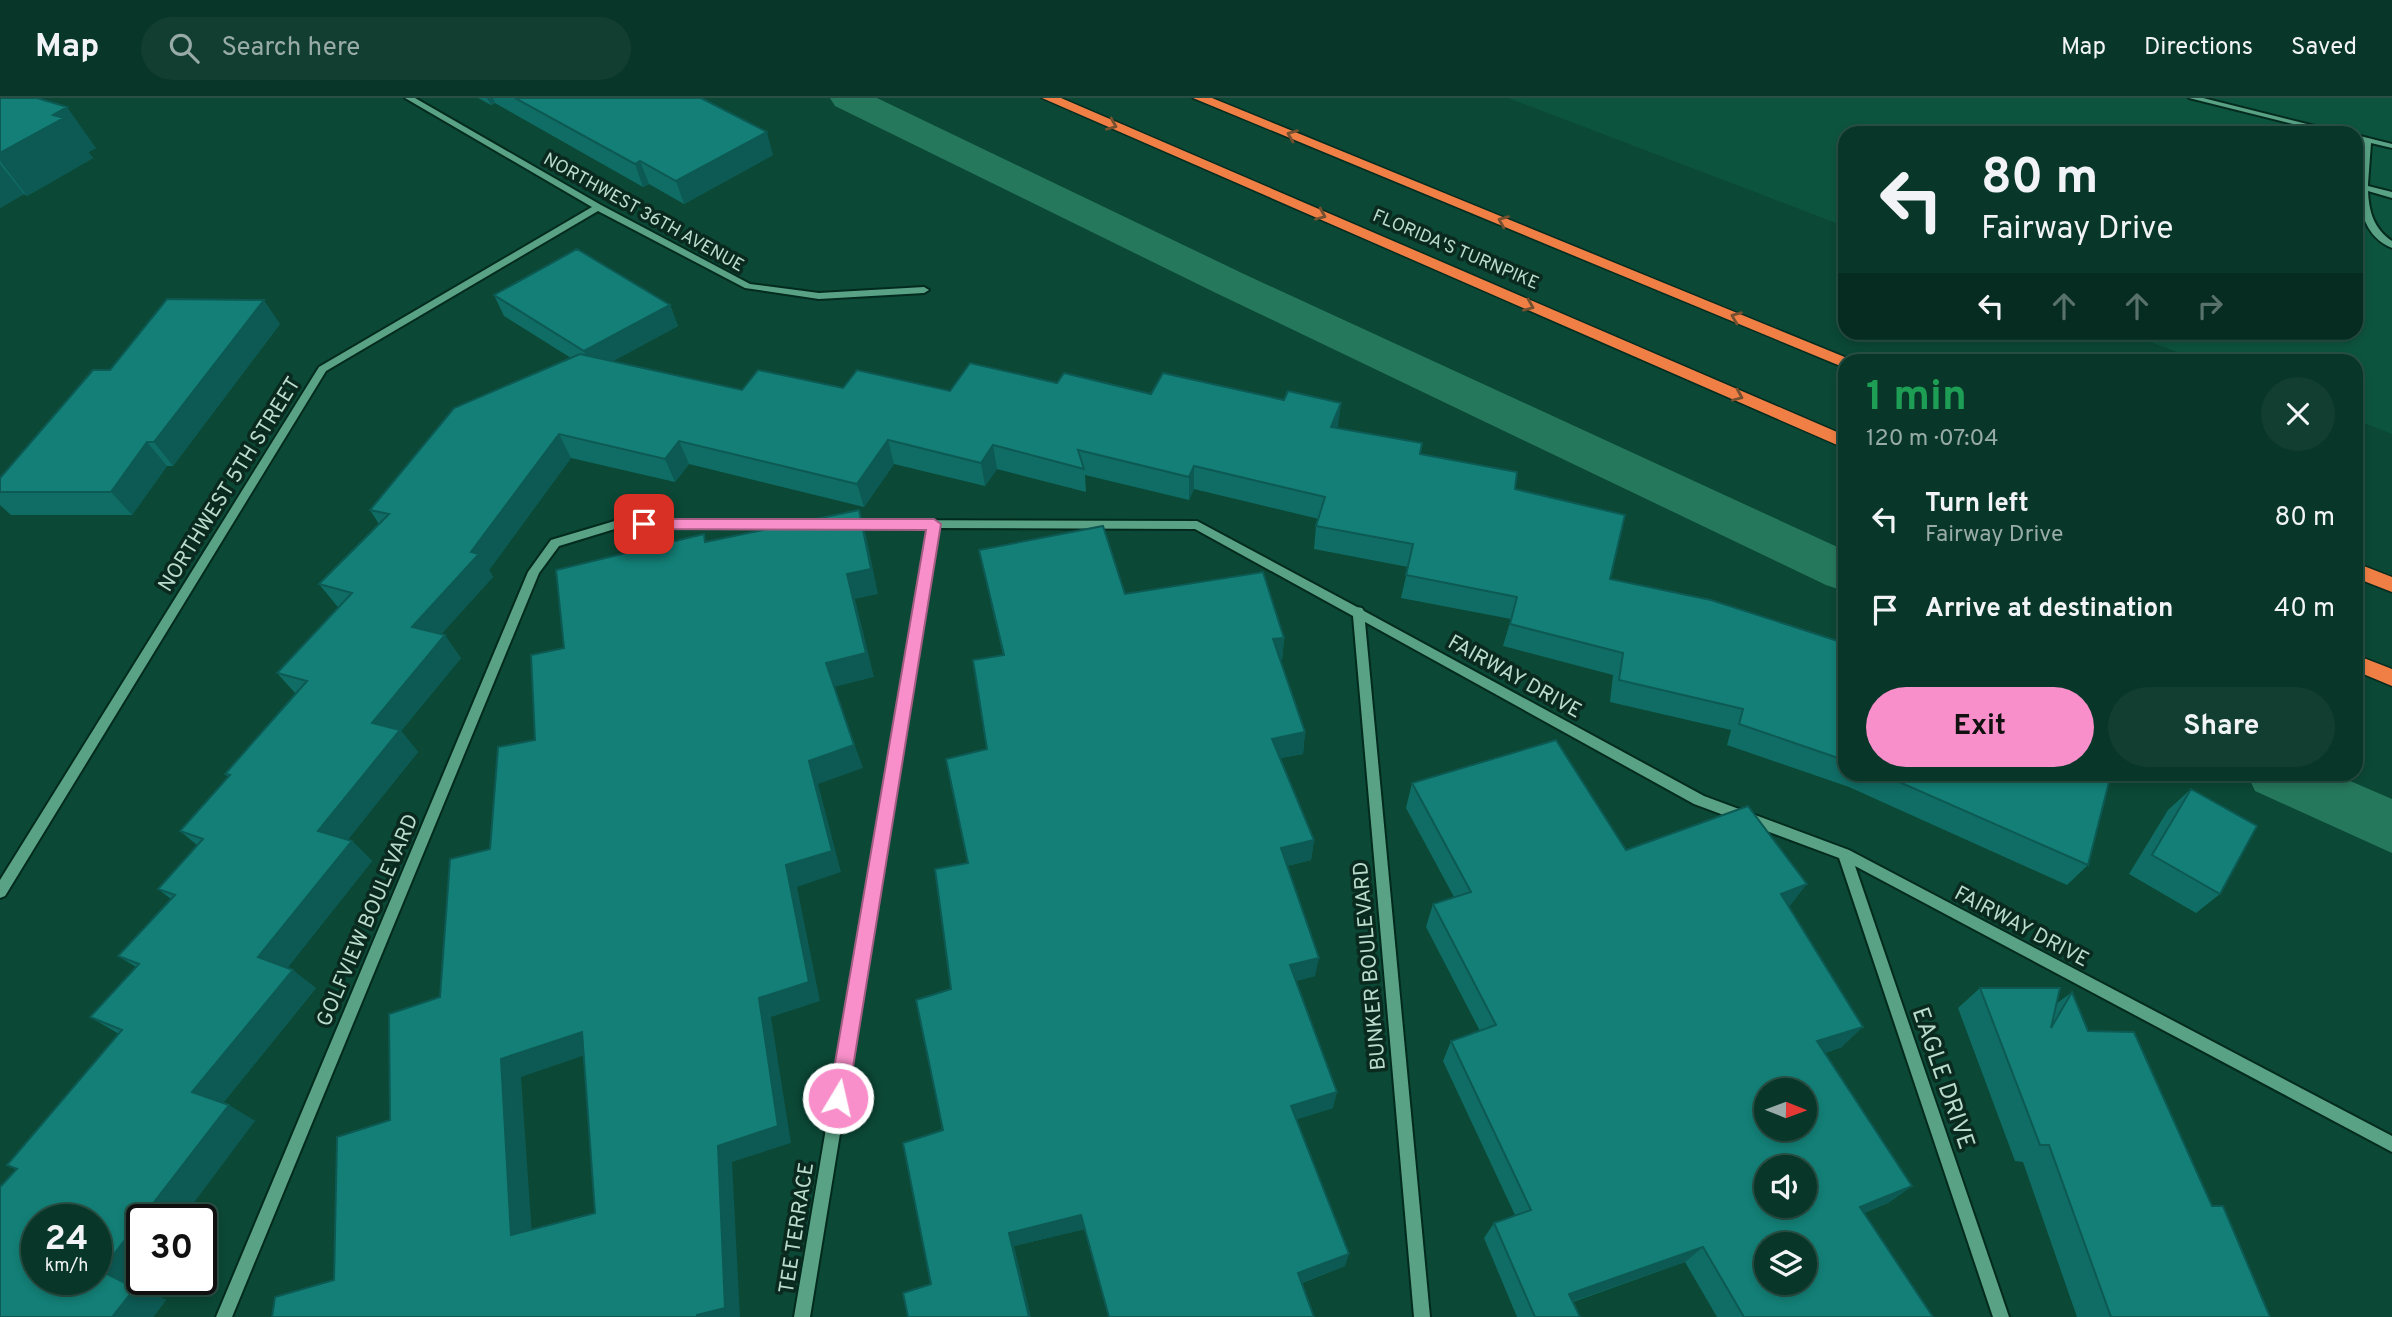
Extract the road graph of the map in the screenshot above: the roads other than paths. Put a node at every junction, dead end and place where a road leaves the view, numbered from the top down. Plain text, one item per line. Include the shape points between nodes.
1 (409, 98) edge
2 (1049, 98) edge
3 (1200, 98) edge
4 (2193, 98) edge
5 (2310, 126) edge
6 (2363, 139) edge
7 (2367, 140) junction
8 (2392, 146) edge
9 (2363, 187) junction
10 (2392, 195) edge
11 (598, 207) junction
12 (2392, 245) edge
13 (924, 289) dead end
14 (1838, 359) edge
15 (1838, 439) edge
16 (934, 524) junction
17 (555, 543) joint
18 (2363, 573) edge
19 (2392, 585) edge
20 (1358, 611) junction
21 (2363, 666) edge
22 (2392, 678) edge
23 (1844, 854) junction
24 (0, 892) edge
25 (2392, 1143) edge
26 (224, 1317) edge
27 (802, 1317) edge
28 (1422, 1317) edge
29 (2001, 1317) edge

1 - 11 street, NORTHWEST 36TH AVENUE
2 -> 15 highway, FLORIDA'S TURNPIKE
14 -> 3 highway, FLORIDA'S TURNPIKE
4 - 5 street
6 - 7 street
7 - 8 street
7 - 9 street
9 - 10 street
9 - 12 street via 2371,228
11 - 13 street, NORTHWEST 36TH AVENUE via 748,286 819,296
11 - 24 street, NORTHWEST 5TH STREET via 322,369
16 - 17 street, FAIRWAY DRIVE via 618,524
16 - 20 street, FAIRWAY DRIVE via 1197,525
16 - 27 street, TEE TERRACE
17 - 26 street, GOLFVIEW BOULEVARD via 534,572
18 - 19 highway
20 - 23 street, FAIRWAY DRIVE via 1699,800
20 - 28 street, BUNKER BOULEVARD
21 - 22 highway
23 - 25 street, FAIRWAY DRIVE
23 - 29 street, EAGLE DRIVE

